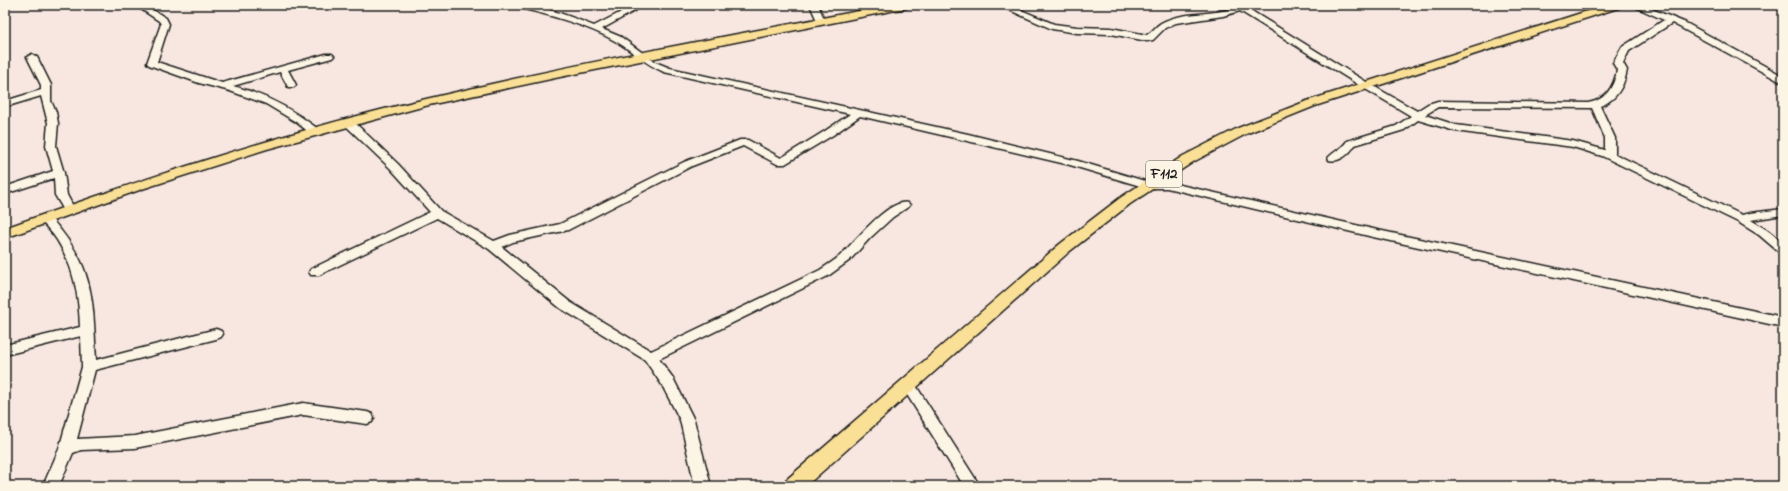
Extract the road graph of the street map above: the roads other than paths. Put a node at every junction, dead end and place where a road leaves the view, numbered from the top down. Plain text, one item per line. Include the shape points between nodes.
1 (139, 5) edge
2 (519, 5) edge
3 (641, 5) edge
4 (814, 5) edge
5 (906, 5) edge
6 (1002, 5) edge
7 (1617, 5) edge
8 (1635, 5) edge
9 (1239, 7) edge
10 (866, 9) edge
11 (1671, 20) junction
12 (821, 21) junction
13 (595, 29) junction
14 (32, 56) dead end
15 (329, 56) dead end
16 (642, 57) junction
17 (283, 70) junction
18 (1783, 80) edge
19 (291, 85) dead end
20 (1365, 85) junction
21 (223, 86) junction
22 (46, 92) junction
23 (5, 104) edge
24 (1595, 105) junction
25 (859, 112) junction
26 (1417, 115) junction
27 (348, 122) junction
28 (314, 131) junction
29 (1610, 154) junction
30 (1333, 158) dead end
31 (59, 173) junction
32 (1147, 185) junction
33 (5, 191) edge
34 (904, 205) dead end
35 (69, 210) junction
36 (1783, 212) edge
37 (437, 213) junction
38 (46, 218) junction
39 (1743, 219) junction
40 (5, 233) edge
41 (493, 246) junction
42 (1783, 249) edge
43 (315, 272) dead end
44 (1783, 322) edge
45 (88, 330) junction
46 (216, 334) dead end
47 (5, 350) edge
48 (650, 357) junction
49 (89, 367) junction
50 (908, 385) junction
51 (368, 418) dead end
52 (67, 449) junction
53 (51, 486) edge
54 (703, 486) edge
55 (793, 486) edge
56 (972, 486) edge

1 - 21 street via 163,20 165,24 152,63
2 - 13 street via 558,15
3 - 13 street
4 - 12 street
5 - 10 main road
6 - 9 street via 1052,26 1111,31 1147,38 1166,24 1225,15
7 - 20 main road, F112
8 - 11 street
9 - 20 street
10 - 12 main road
11 - 18 street
11 - 24 street via 1626,49 1618,63 1622,70 1616,90 1610,98
12 - 16 main road
13 - 16 street via 618,39
14 - 22 street via 46,85
15 - 17 street
16 - 25 street via 667,70
16 - 27 main road via 503,85
17 - 19 street
17 - 21 street via 252,76
20 - 26 street
20 - 32 main road, F112 via 1279,115 1222,141
21 - 28 street via 269,102
22 - 23 street
22 - 31 street via 53,123 51,146
24 - 26 street via 1447,103 1432,106
24 - 29 street via 1610,138
25 - 32 street via 1074,163
25 - 41 street via 781,162 744,142 688,164 564,227 510,239
26 - 29 street via 1454,128 1573,144
26 - 30 street via 1400,128 1351,143 1346,151
27 - 28 main road
27 - 37 street via 394,166
28 - 35 main road via 212,161
29 - 39 street via 1697,199
31 - 33 street
31 - 35 street via 61,195
32 - 44 street via 1167,185 1373,233
32 - 50 main road, F112 via 1103,217 1025,282
34 - 48 street via 889,215 846,257 824,273
35 - 38 main road
36 - 39 street
37 - 41 street
37 - 43 street
38 - 40 main road
38 - 45 street via 62,239 80,272
39 - 42 street
41 - 48 street via 565,304
45 - 47 street
45 - 49 street
46 - 49 street
48 - 54 street via 668,382 687,420
49 - 52 street
50 - 55 main road, F112
50 - 56 street
51 - 52 street via 303,409 135,442 80,444
52 - 53 street

